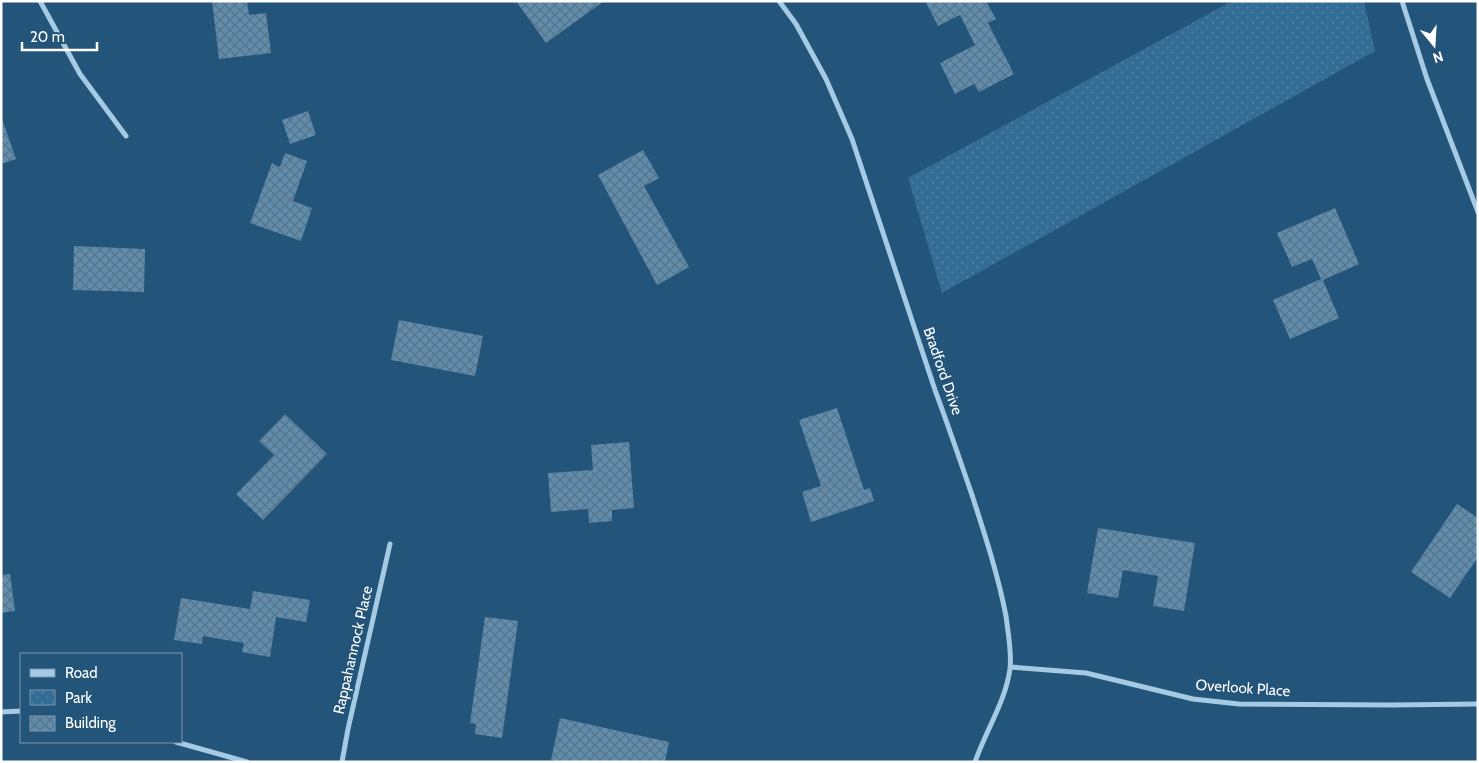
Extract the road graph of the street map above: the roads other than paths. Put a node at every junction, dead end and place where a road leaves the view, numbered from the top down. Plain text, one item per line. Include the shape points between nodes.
1 (40, 1) edge
2 (779, 1) edge
3 (1402, 1) edge
4 (126, 136) dead end
5 (1478, 212) edge
6 (390, 544) dead end
7 (1010, 668) junction
8 (1478, 704) edge
9 (20, 711) edge
10 (1, 712) edge
11 (180, 743) edge
12 (246, 762) edge
13 (342, 762) edge
14 (975, 762) edge

1 - 4 street via 80,74
2 - 7 street, Bradford Drive via 796,24 826,79 852,139 986,537 1001,590 1010,641
3 - 5 street via 1430,87
6 - 13 street, Rappahannock Place
7 - 8 street, Overlook Place via 1086,673 1193,698 1239,704
7 - 14 street, Bradford Drive via 1005,694
9 - 10 street
11 - 12 street

